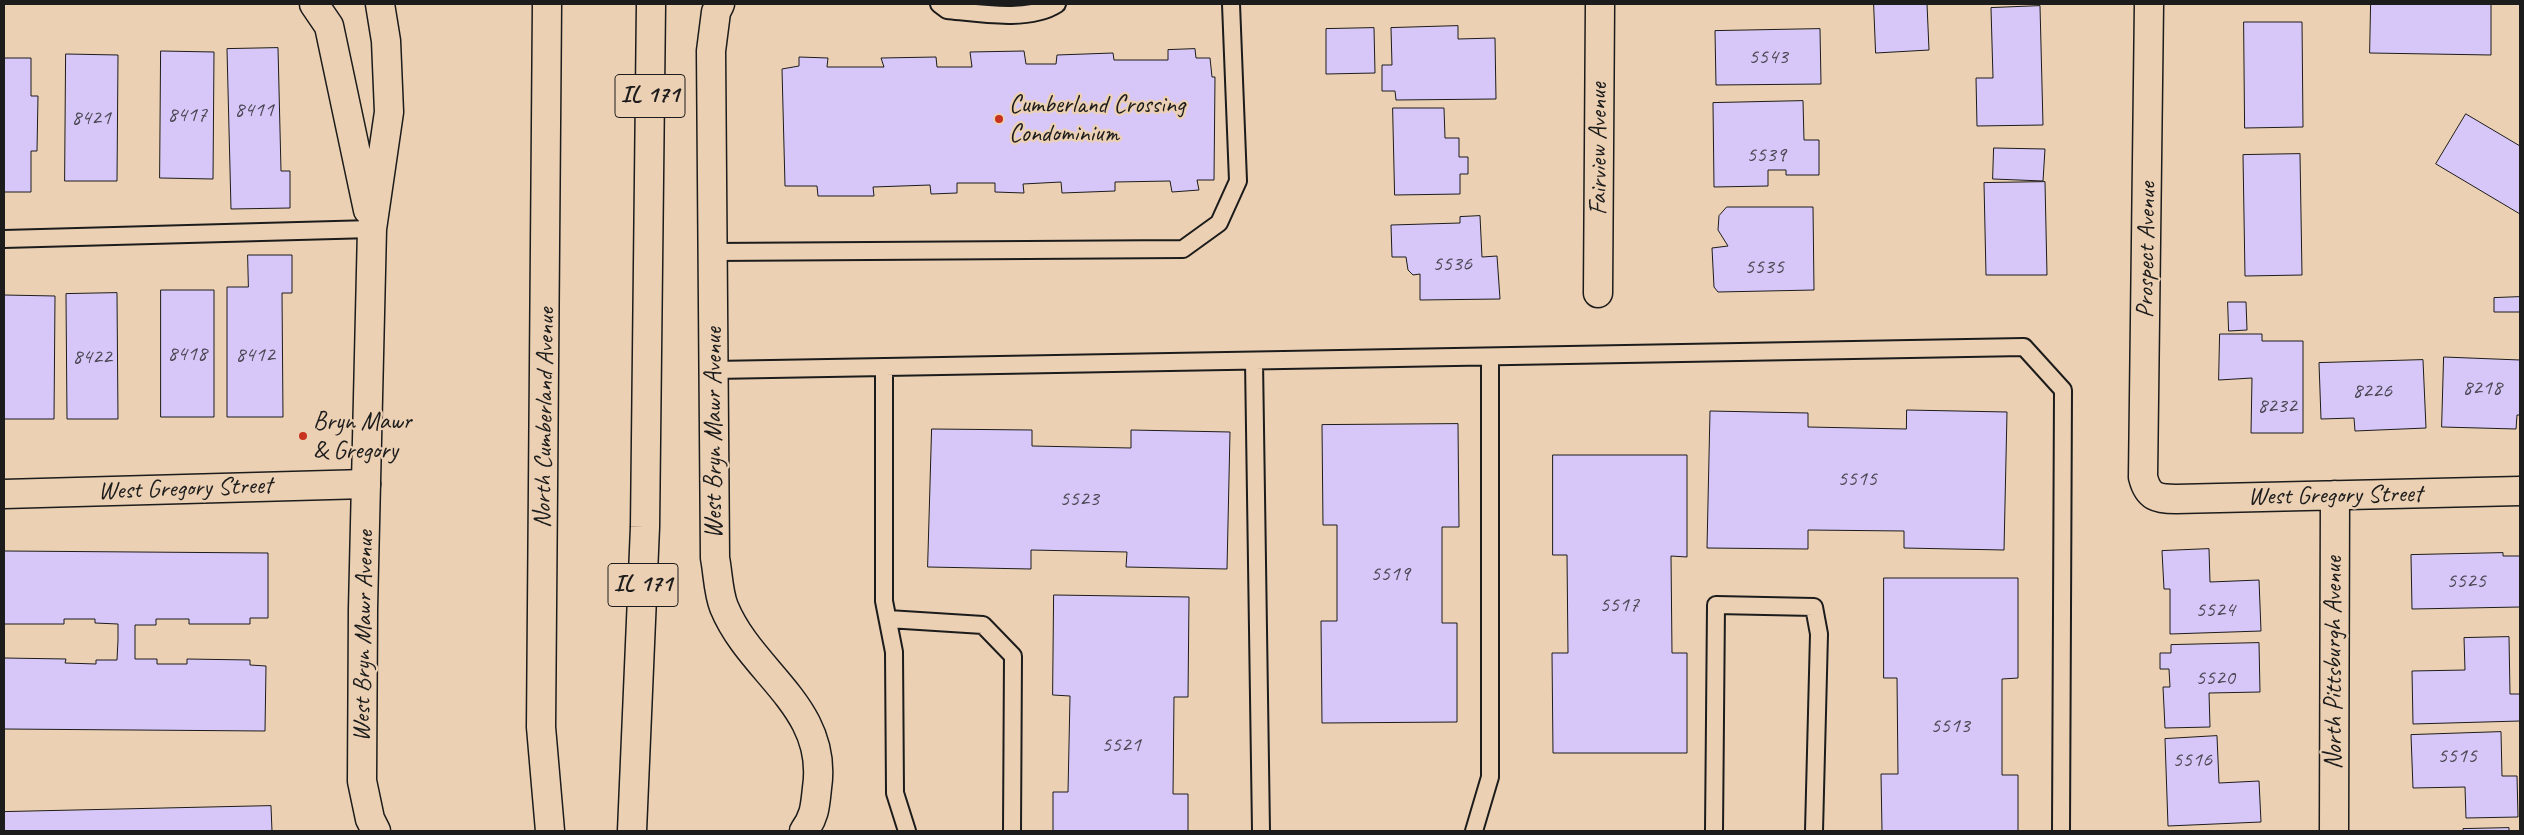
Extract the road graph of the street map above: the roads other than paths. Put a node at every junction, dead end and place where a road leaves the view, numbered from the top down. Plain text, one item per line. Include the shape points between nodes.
1 (314, 4) edge
2 (380, 4) edge
3 (547, 4) edge
4 (652, 4) edge
5 (720, 4) edge
6 (939, 4) edge
7 (1057, 4) edge
8 (1231, 4) edge
9 (1600, 4) edge
10 (2149, 4) edge
11 (372, 229) junction
12 (4, 239) edge
13 (713, 252) junction
14 (1598, 293) dead end
15 (1490, 357) junction
16 (1254, 361) junction
17 (884, 368) junction
18 (714, 370) junction
19 (366, 484) junction
20 (2520, 491) edge
21 (4, 494) edge
22 (2151, 494) joint
23 (2335, 495) junction
24 (888, 619) junction
25 (376, 831) edge
26 (550, 831) edge
27 (632, 831) edge
28 (804, 831) edge
29 (907, 831) edge
30 (1012, 831) edge
31 (1260, 831) edge
32 (1474, 831) edge
33 (1714, 831) edge
34 (1814, 831) edge
35 (2061, 831) edge
36 (2334, 831) edge

1 - 11 street, West Bryn Mawr Avenue via 329,26
2 - 11 street, West Bryn Mawr Avenue via 386,41 389,112
3 - 26 street, North Cumberland Avenue via 541,727
4 - 27 street, IL 171 via 645,527
5 - 13 street, West Bryn Mawr Avenue via 711,51
6 - 7 lane via 947,10 1004,16
8 - 13 lane via 1238,181 1219,224 1182,249
9 - 14 street, Fairview Avenue
10 - 22 street, Prospect Avenue via 2143,476
11 - 12 lane
11 - 19 street, West Bryn Mawr Avenue
13 - 18 street, West Bryn Mawr Avenue
15 - 16 lane
15 - 32 lane via 1490,777
15 - 35 lane via 2024,347 2063,390
16 - 17 lane
16 - 31 lane
17 - 18 lane
17 - 24 lane via 884,601
18 - 28 street, West Bryn Mawr Avenue via 715,558 724,606 746,645 798,707 816,743 819,779 813,819
19 - 21 street, West Gregory Street
19 - 25 street, West Bryn Mawr Avenue via 362,781 370,820
20 - 23 street, West Gregory Street
22 - 23 street, West Gregory Street via 2176,500
23 - 36 street, North Pittsburgh Avenue
24 - 29 lane via 894,652 895,793
24 - 30 lane via 983,625 1013,656
33 - 34 lane via 1716,605 1814,607 1819,634

